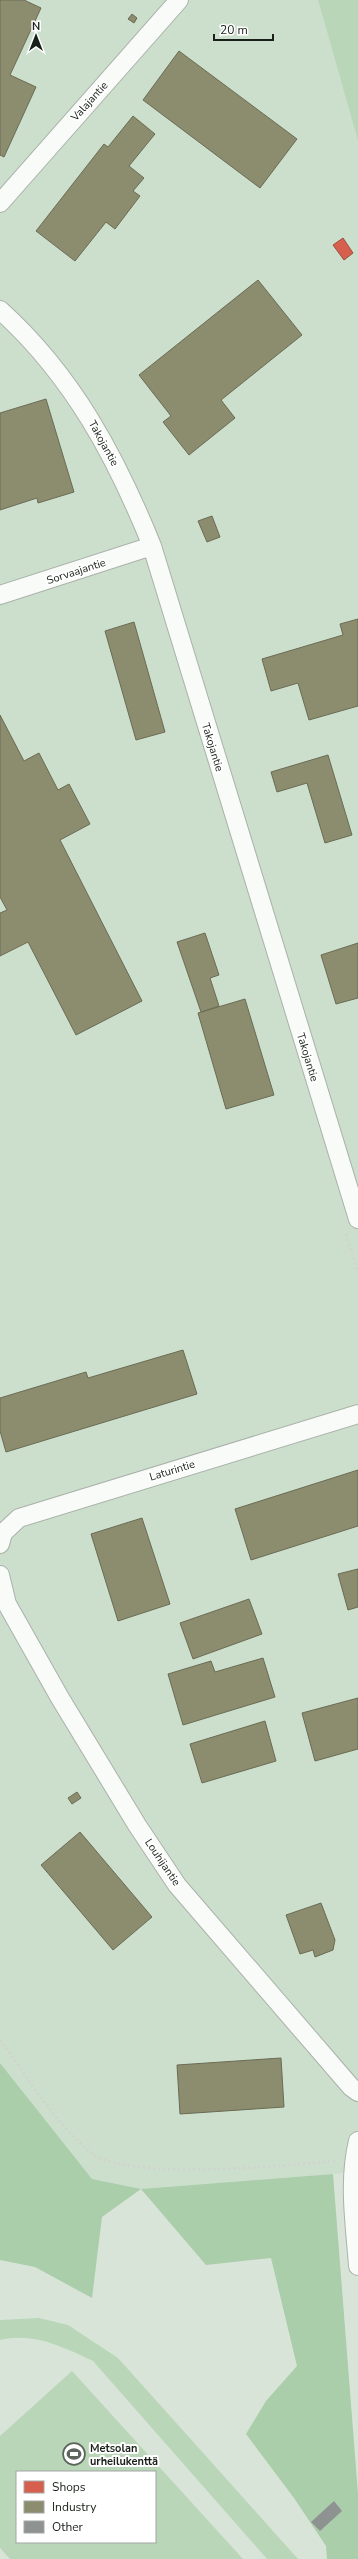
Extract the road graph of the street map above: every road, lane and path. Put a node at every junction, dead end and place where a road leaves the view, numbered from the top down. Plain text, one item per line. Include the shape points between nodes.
1 (179, 0) edge
2 (0, 203) edge
3 (0, 310) edge
4 (152, 546) junction
5 (0, 595) edge
6 (351, 1223) edge
7 (358, 1272) edge
8 (358, 1414) edge
9 (0, 1544) edge
10 (0, 1575) edge
11 (0, 2040) edge
12 (358, 2092) edge
13 (358, 2141) edge
14 (354, 2159) junction
15 (358, 2266) edge

1 - 2 street, Valajantie
3 - 4 street, Takojantie via 16,324 61,376 93,422 127,484
4 - 5 street, Sorvaajantie
4 - 6 street, Takojantie
6 - 7 path
8 - 9 street, Laturintie via 19,1518 3,1533
10 - 12 street, Louhijantie via 7,1604 68,1711 137,1825 177,1885
11 - 14 path via 66,2127 93,2154 124,2165 167,2169 211,2169
13 - 14 street
14 - 15 street via 352,2189

